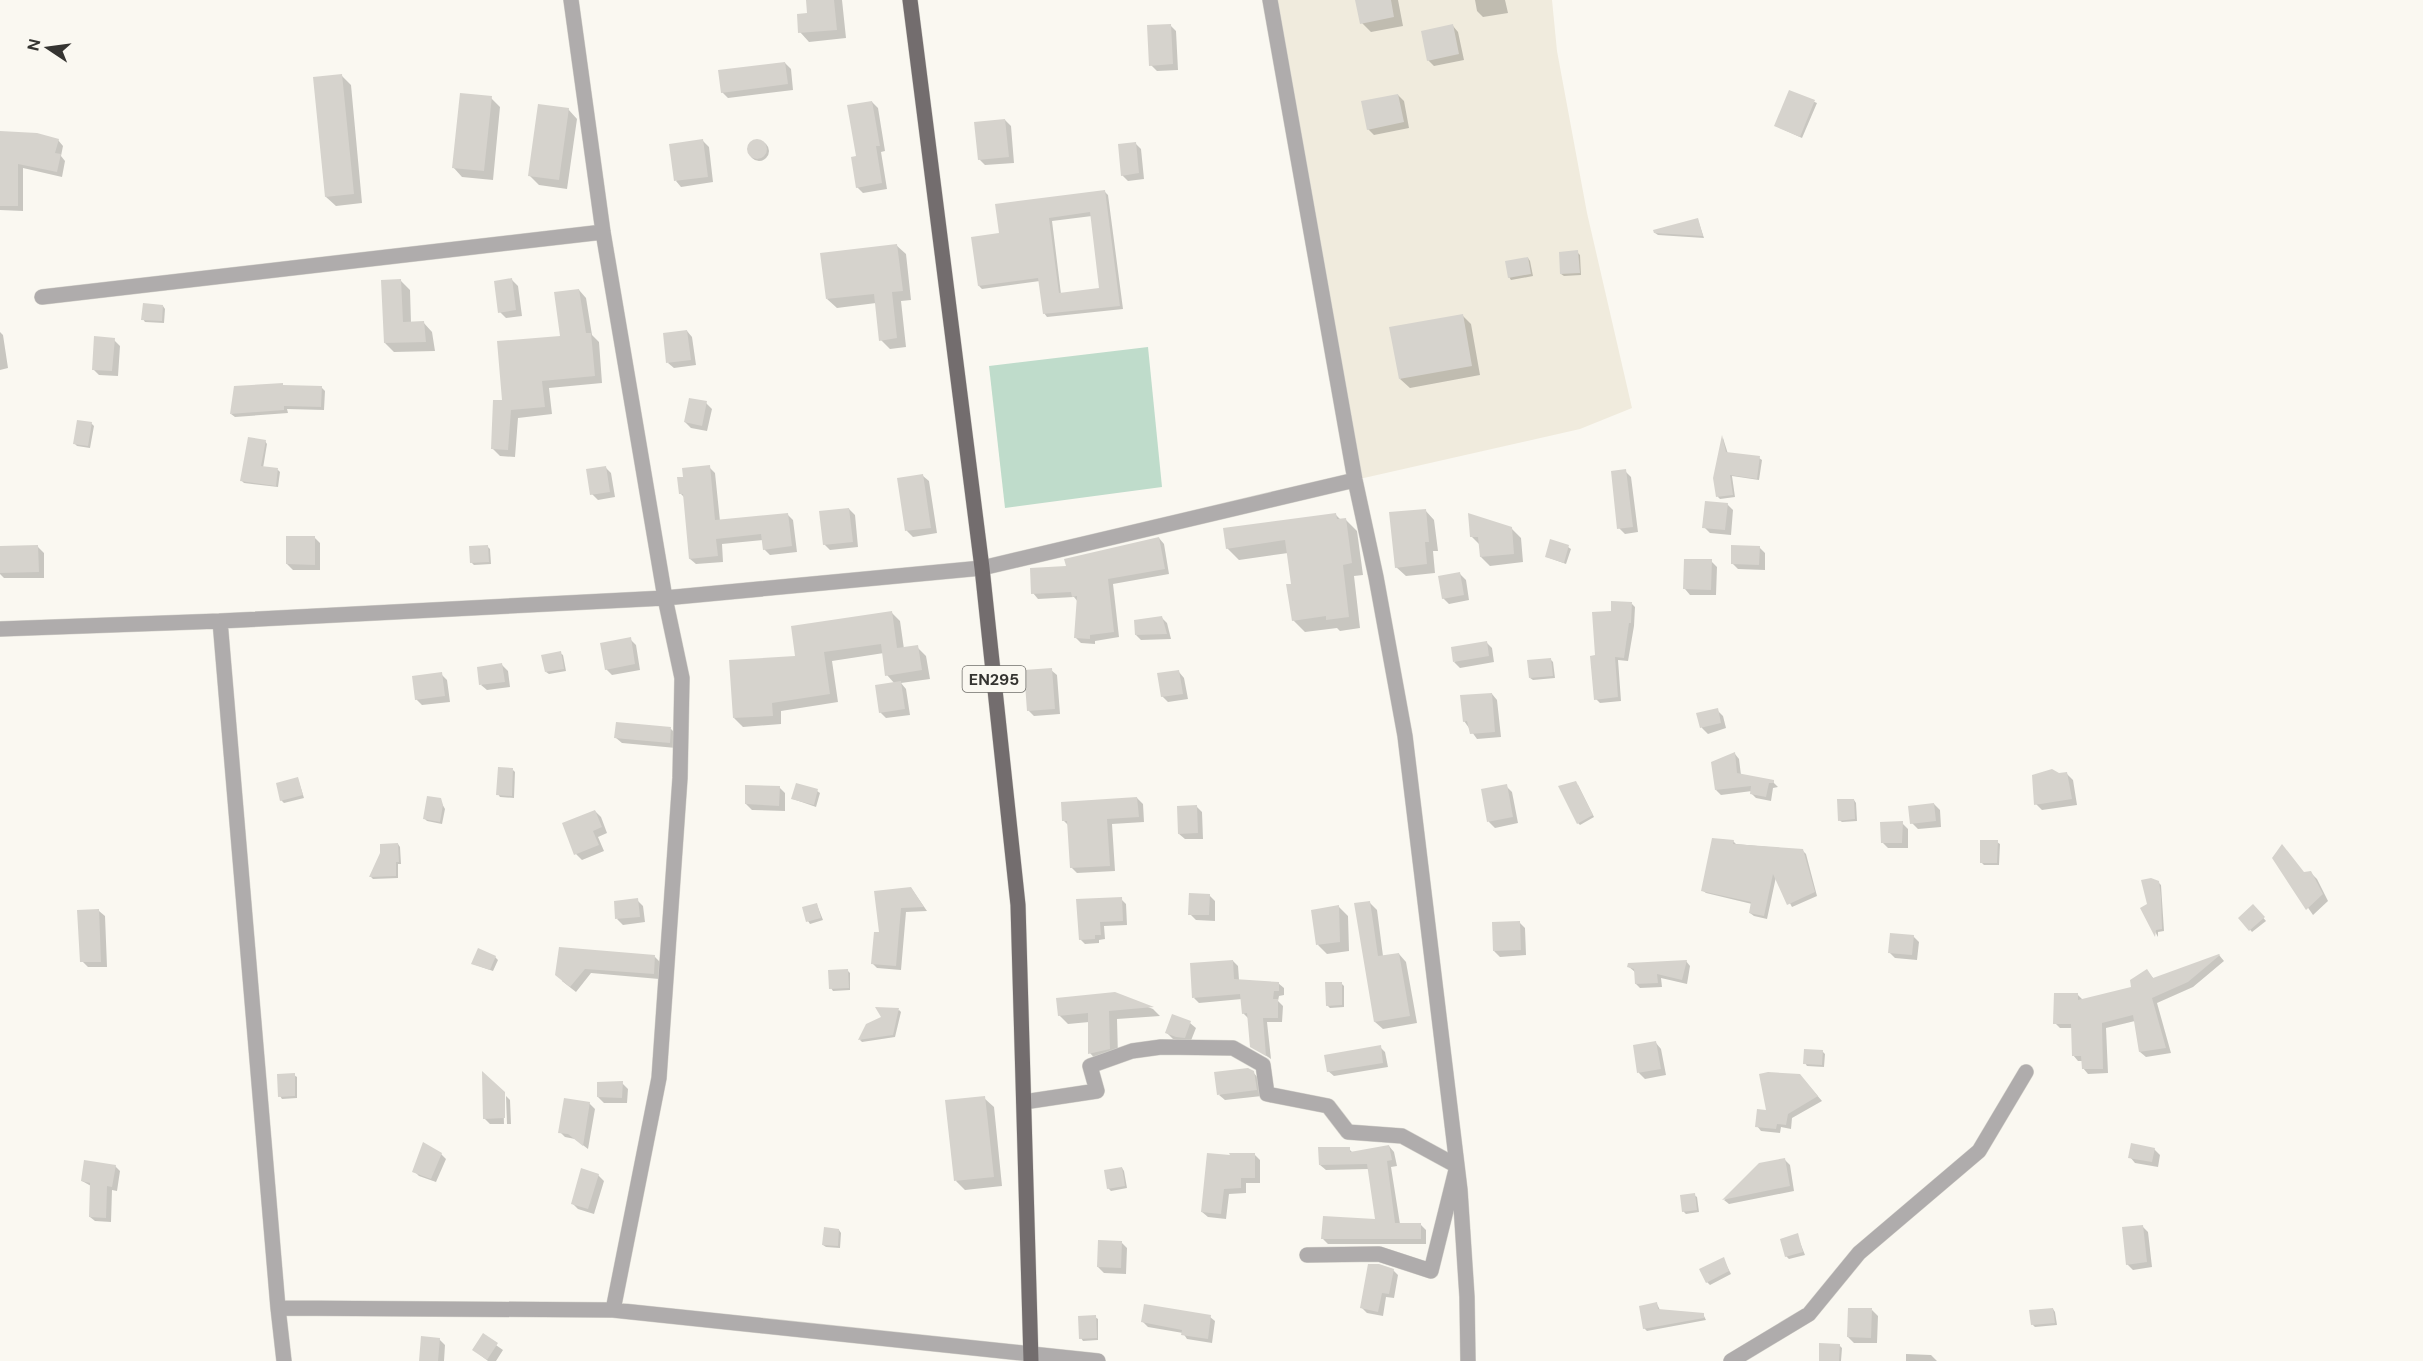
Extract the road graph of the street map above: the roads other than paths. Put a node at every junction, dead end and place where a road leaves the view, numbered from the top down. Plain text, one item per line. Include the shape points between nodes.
1 (571, 0) edge
2 (910, 0) edge
3 (1270, 0) edge
4 (603, 232) junction
5 (42, 297) dead end
6 (1355, 480) junction
7 (982, 568) junction
8 (665, 598) junction
9 (220, 621) junction
10 (0, 629) edge
11 (2026, 1072) dead end
12 (1024, 1102) junction
13 (1457, 1166) junction
14 (1307, 1255) dead end
15 (278, 1308) junction
16 (613, 1310) junction
17 (1031, 1357) edge
18 (284, 1361) edge
19 (1098, 1361) edge
20 (1468, 1361) edge
21 (1731, 1361) edge

1 - 4 street
2 - 7 main road, EN295
3 - 6 street
4 - 5 street
4 - 8 street
6 - 7 street
6 - 13 street via 1405,736
7 - 8 street
7 - 12 main road, EN295 via 1018,905
8 - 9 street
8 - 16 street via 682,678 680,778 659,1078
9 - 10 street
9 - 15 street
11 - 21 street via 1979,1151 1859,1253 1809,1314
12 - 13 street via 1096,1091 1090,1066 1132,1051 1161,1047 1233,1048 1263,1065 1267,1094 1328,1106 1348,1132 1402,1136
12 - 17 main road, EN295
13 - 14 street via 1431,1271 1379,1254
13 - 20 street
15 - 16 street
15 - 18 street
16 - 17 street
17 - 19 street

